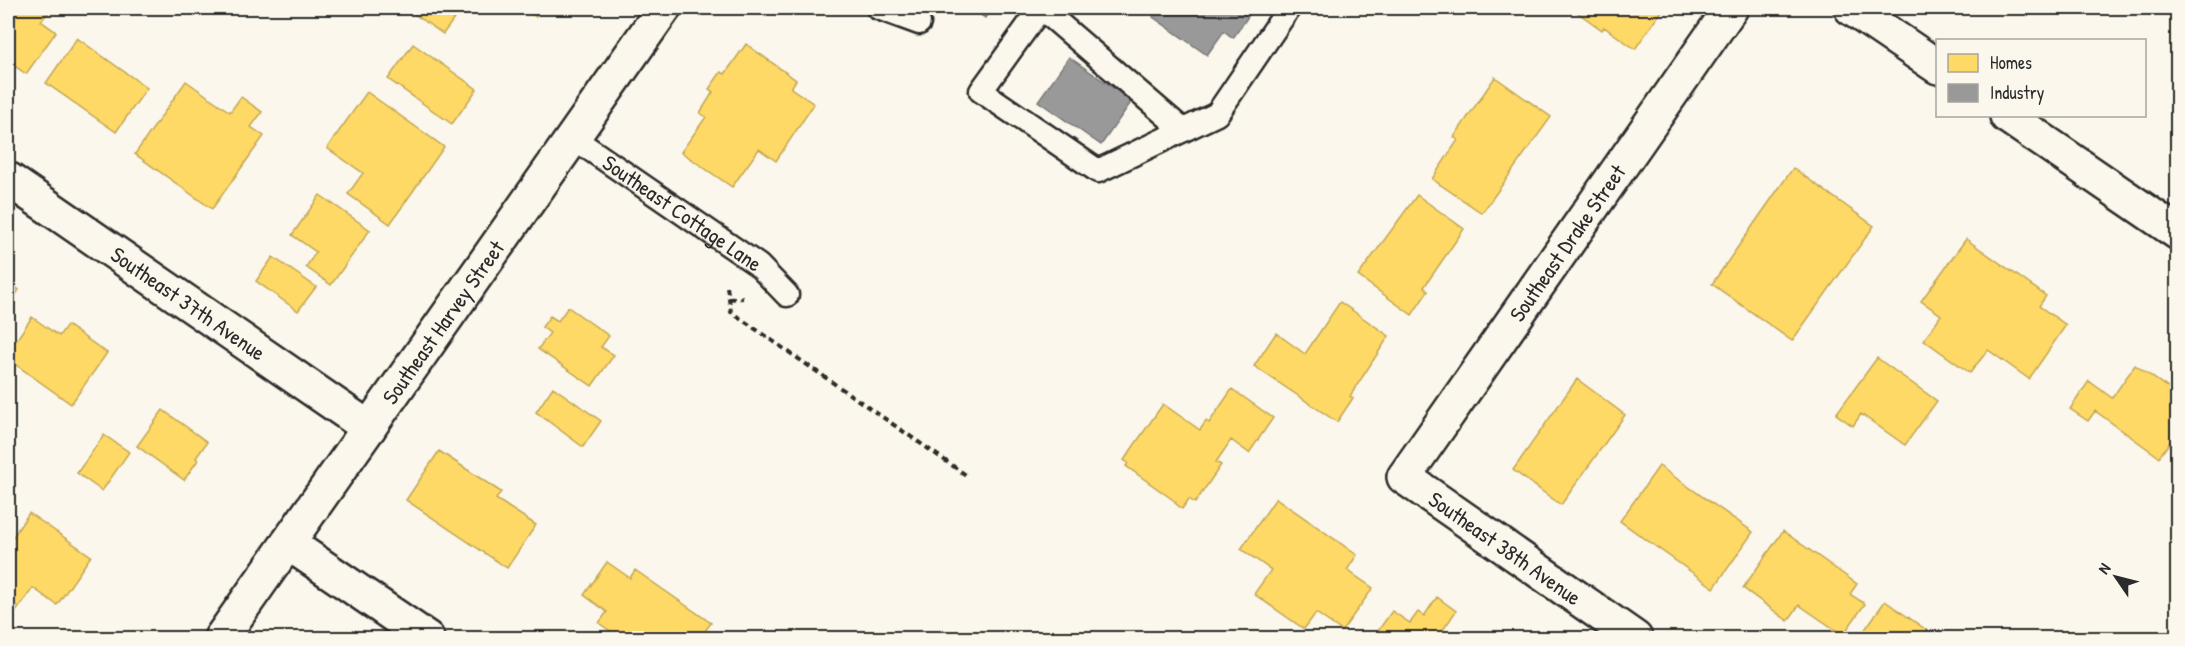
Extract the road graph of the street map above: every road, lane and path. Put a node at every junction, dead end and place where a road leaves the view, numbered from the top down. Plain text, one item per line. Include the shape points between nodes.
1 (664, 8) edge
2 (878, 8) edge
3 (1041, 8) edge
4 (1289, 8) edge
5 (1731, 8) edge
6 (1851, 8) edge
7 (919, 23) dead end
8 (1936, 66) edge
9 (2008, 117) edge
10 (1183, 130) junction
11 (572, 137) junction
12 (8, 179) edge
13 (2178, 233) edge
14 (727, 285) dead end
15 (787, 295) dead end
16 (369, 428) junction
17 (966, 475) dead end
18 (1404, 477) joint
19 (288, 543) junction
20 (221, 639) edge
21 (427, 639) edge
22 (1635, 639) edge

1 - 11 street, Southeast Harvey Street
2 - 7 lane
3 - 10 lane
3 - 10 lane via 981,91 1098,171
4 - 10 lane via 1217,114
5 - 18 street, Southeast Drake Street
6 - 8 street
9 - 13 street
11 - 15 lane, Southeast Cottage Lane via 758,265
11 - 16 street, Southeast Harvey Street
12 - 16 street, Southeast 37th Avenue
14 - 17 path via 731,312
16 - 19 street, Southeast Harvey Street
18 - 22 street, Southeast 38th Avenue
19 - 20 street, Southeast Harvey Street
19 - 21 street

